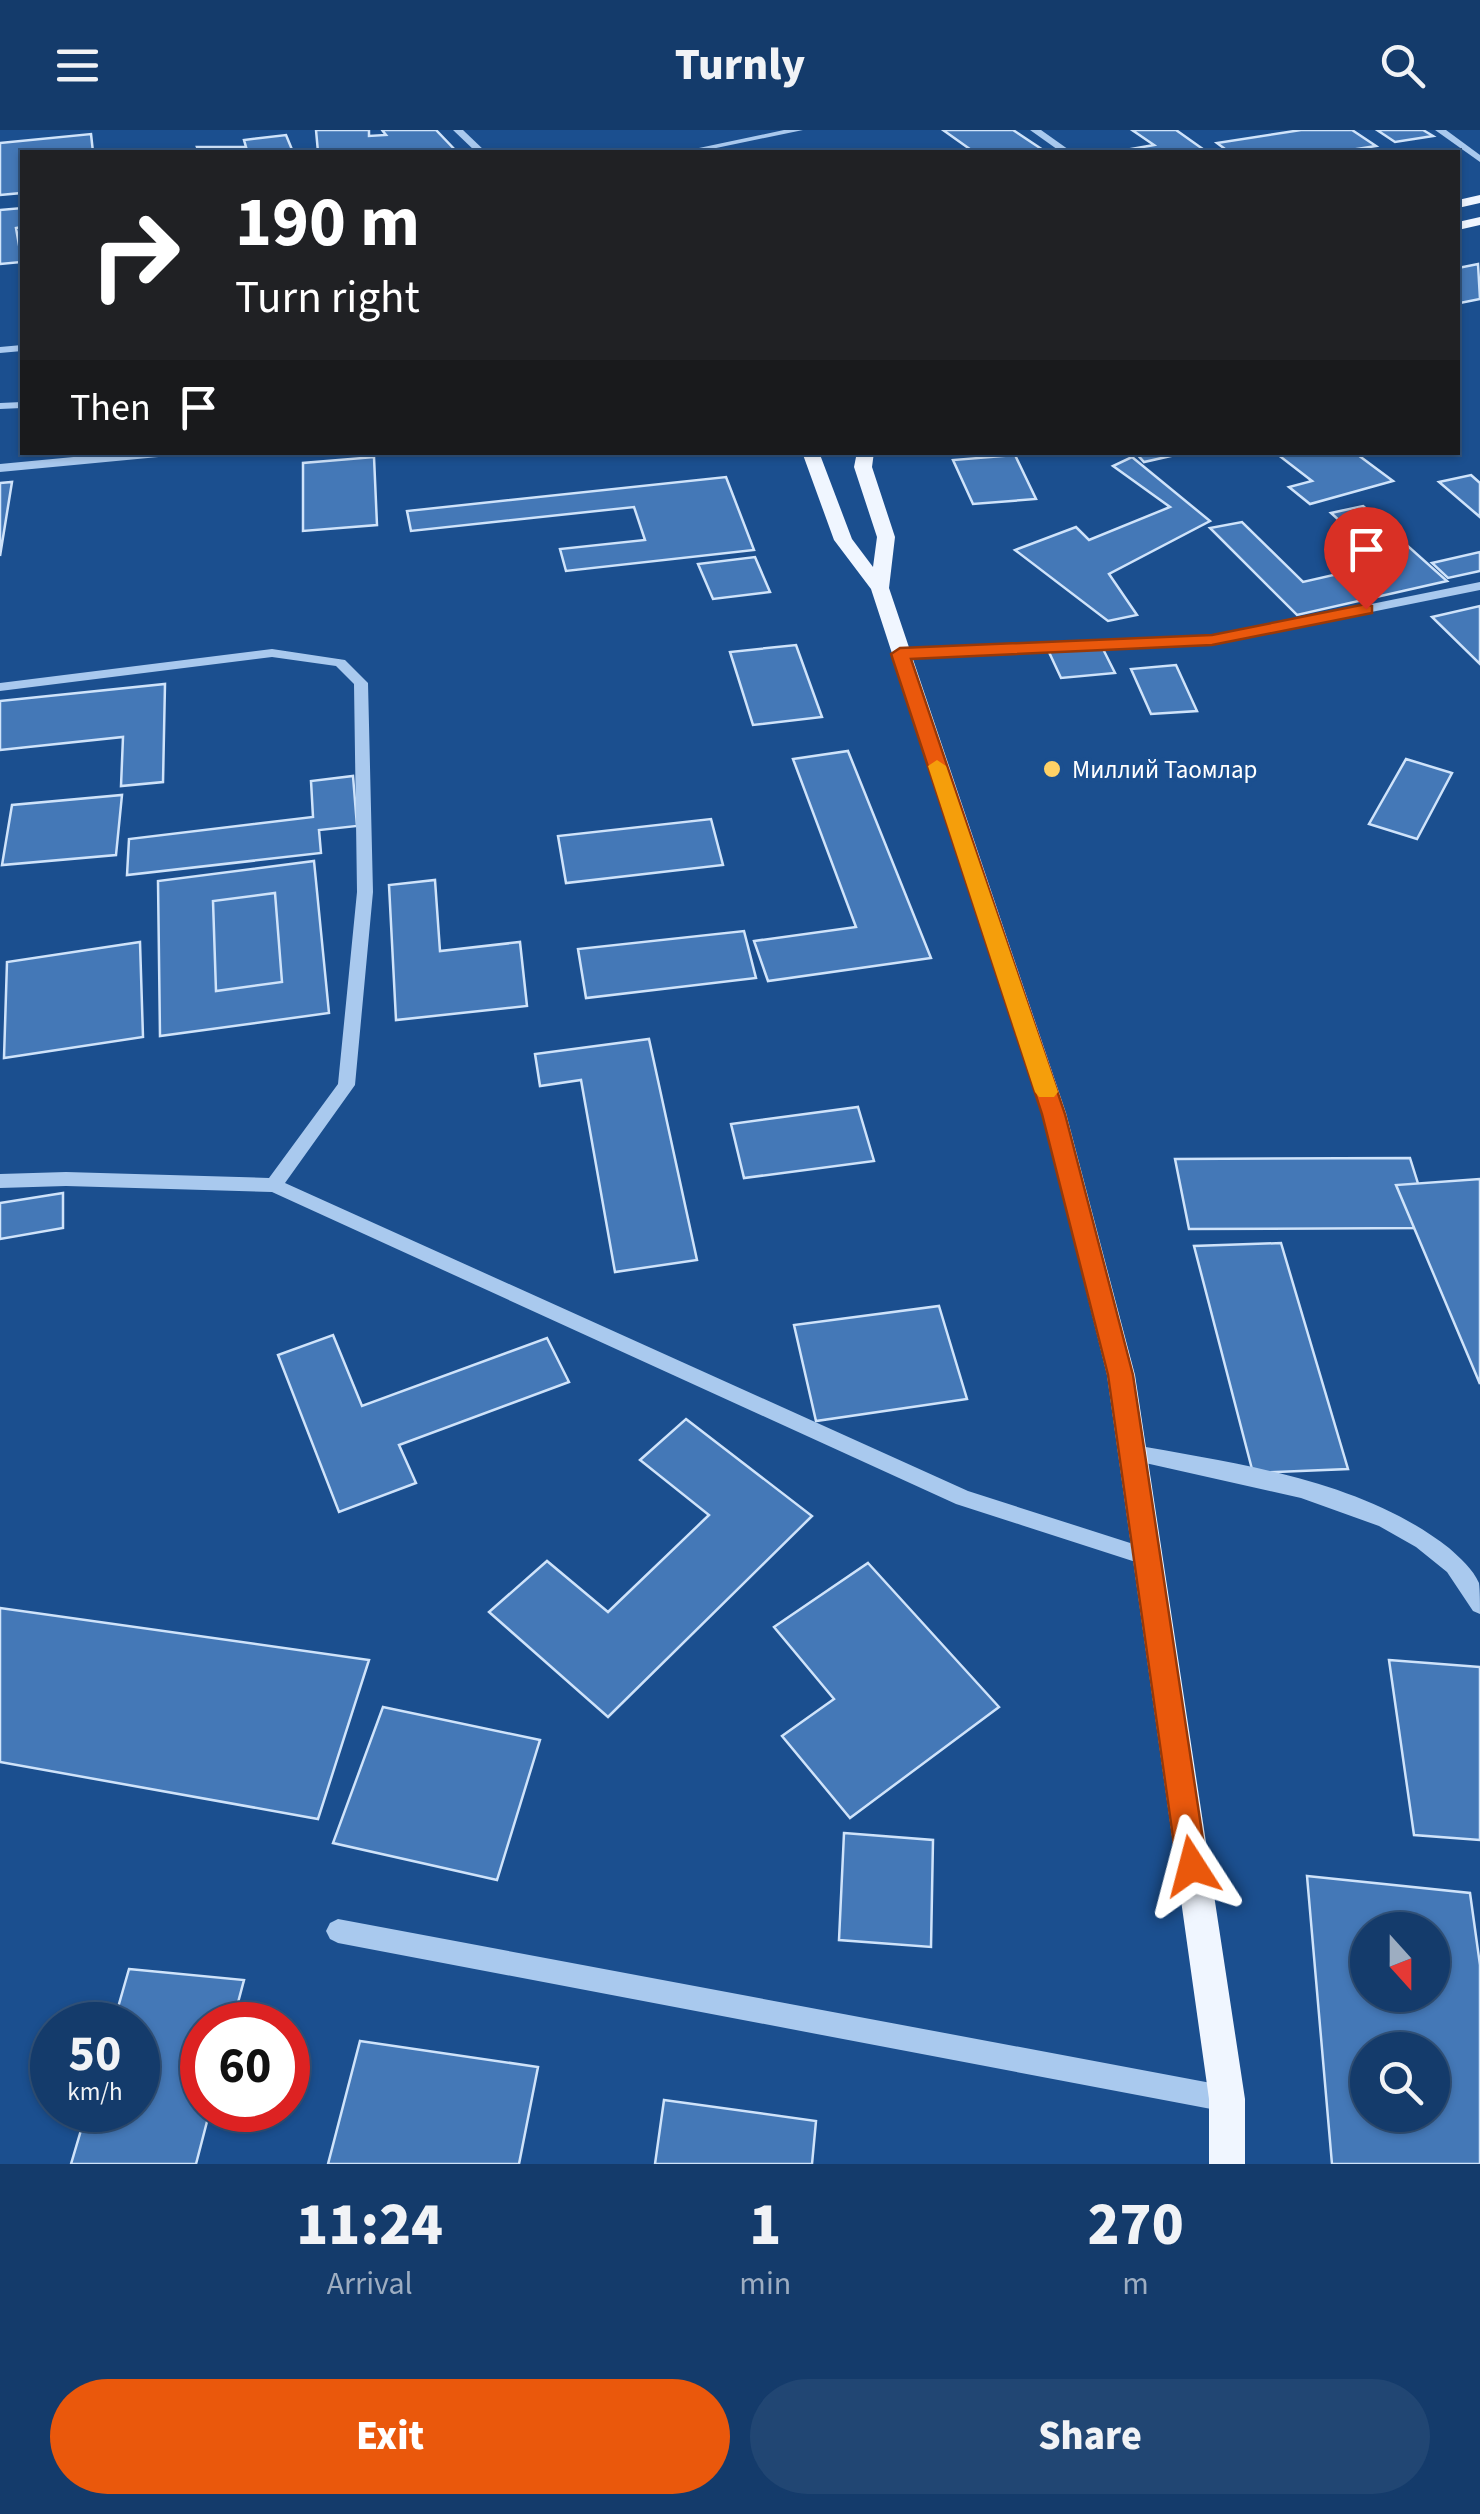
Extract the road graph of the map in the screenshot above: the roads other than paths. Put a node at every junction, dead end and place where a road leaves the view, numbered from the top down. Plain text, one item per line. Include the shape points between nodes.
1 (458, 130) edge
2 (798, 130) edge
3 (1035, 130) edge
4 (1440, 130) edge
5 (480, 150) edge
6 (694, 150) edge
7 (1064, 150) edge
8 (1480, 159) edge
9 (137, 455) edge
10 (811, 455) edge
11 (865, 455) edge
12 (0, 468) edge
13 (1480, 586) edge
14 (880, 588) junction
15 (900, 654) junction
16 (0, 687) edge
17 (0, 1181) edge
18 (274, 1185) junction
19 (1130, 1452) junction
20 (1146, 1556) junction
21 (1480, 1604) edge
22 (338, 1931) dead end
23 (1227, 2099) junction
24 (1228, 2164) edge

1 - 5 street
2 - 6 street
3 - 7 street
4 - 8 street
9 - 12 street
10 - 14 main road via 843,540
11 - 14 main road via 863,468 886,537
13 - 15 street via 1212,640
14 - 15 main road
15 - 19 main road via 1054,1114 1120,1375
16 - 18 street via 272,654 340,663 360,683 365,892 346,1085
17 - 18 street
18 - 20 street via 964,1498
19 - 20 main road
19 - 21 street via 1264,1478 1408,1531 1456,1566
20 - 23 main road
22 - 23 street
23 - 24 main road

